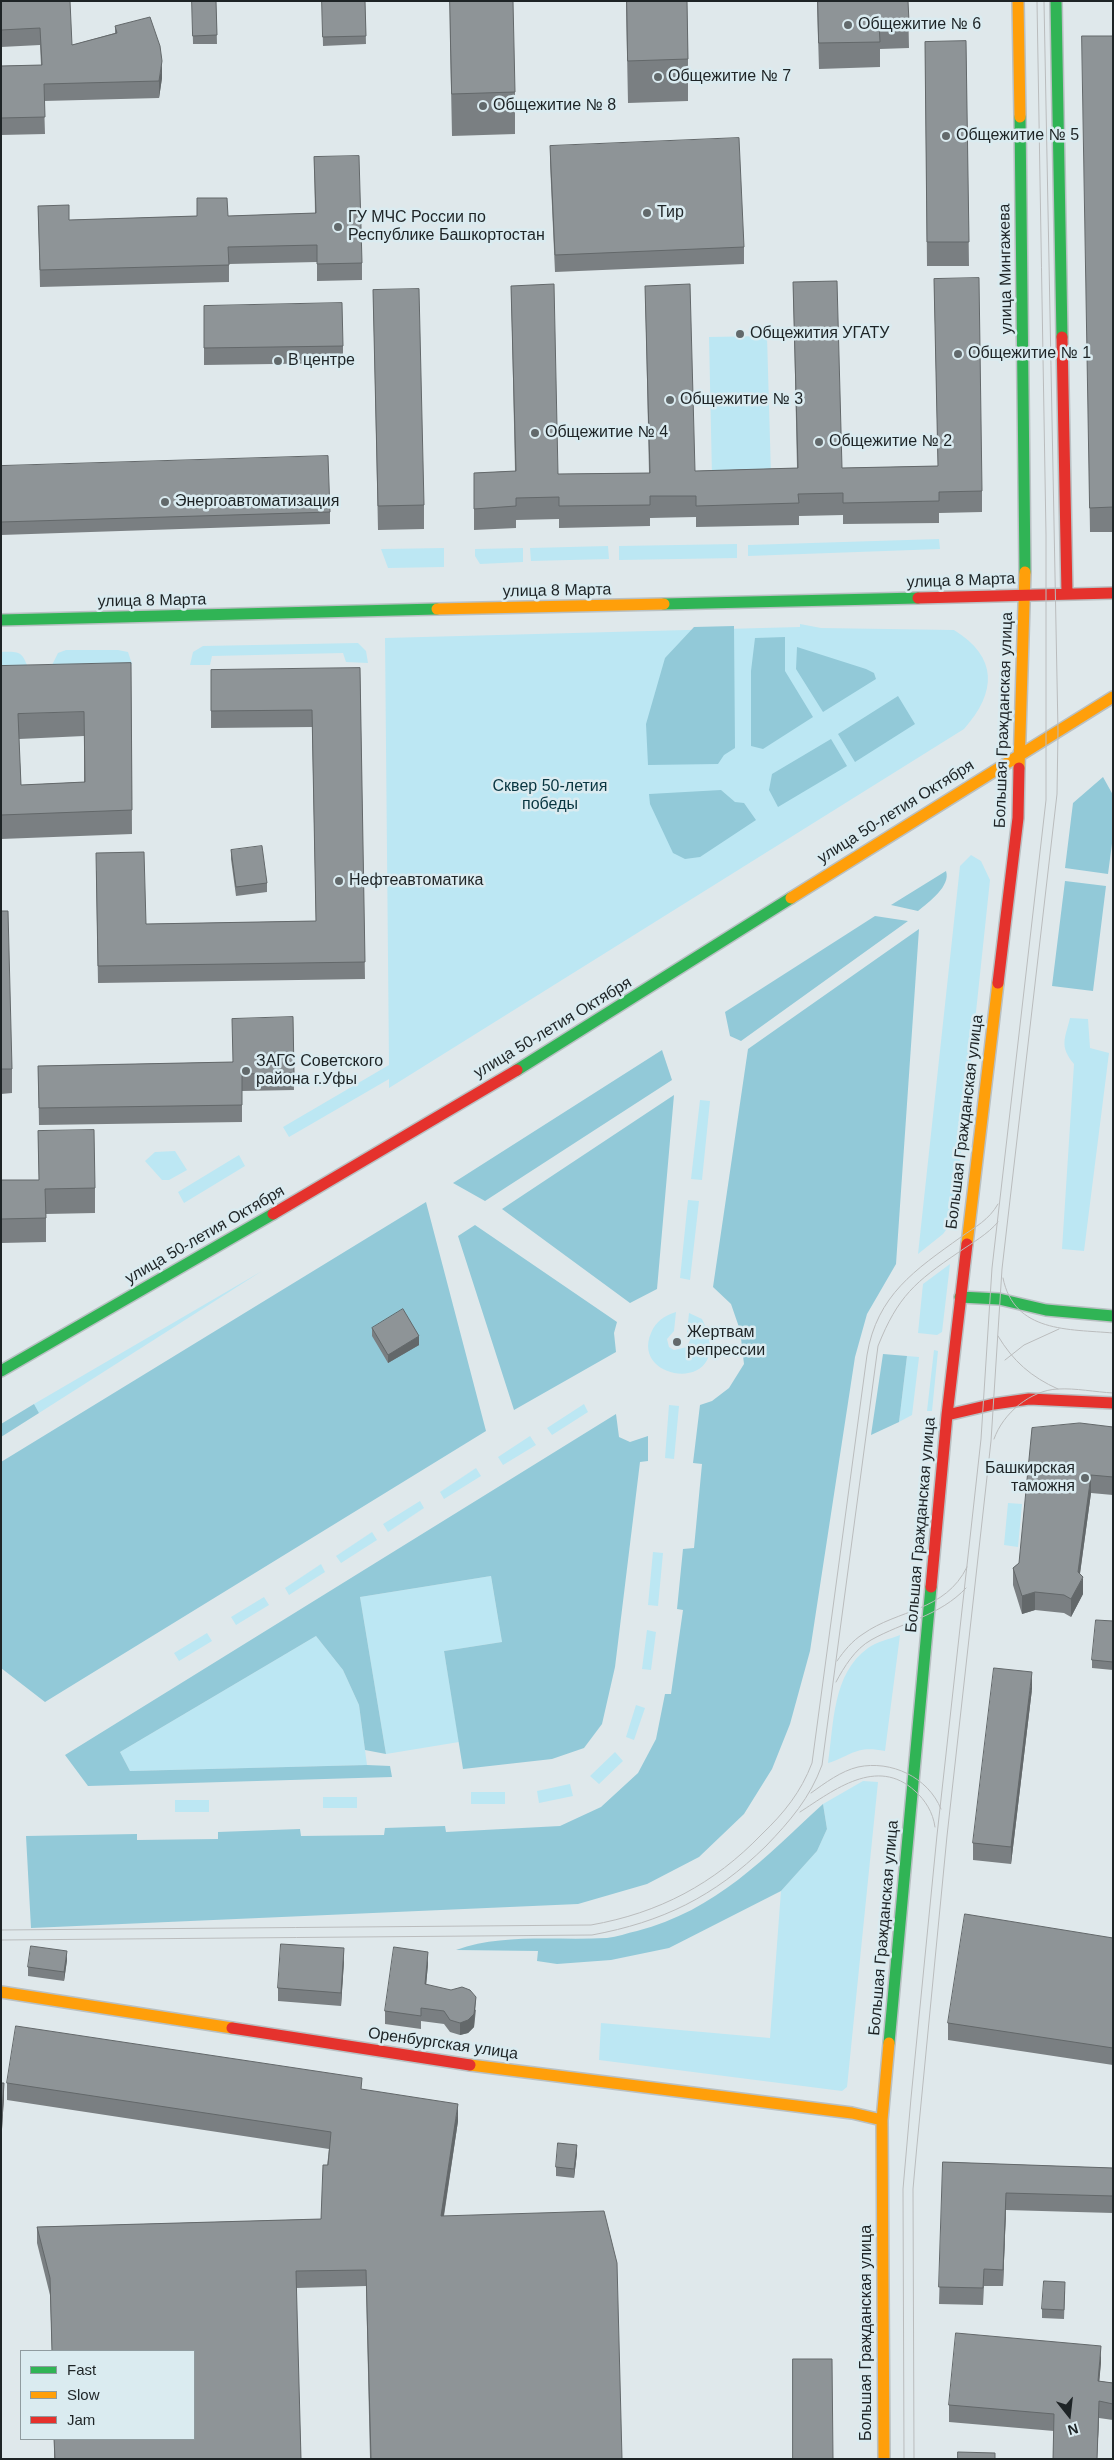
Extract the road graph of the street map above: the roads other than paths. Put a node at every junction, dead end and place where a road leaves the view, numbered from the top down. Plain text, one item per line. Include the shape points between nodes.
1 (1018, 1) edge
2 (1056, 1) edge
3 (1113, 593) edge
4 (1067, 594) junction
5 (1024, 595) junction
6 (1, 620) edge
7 (1113, 697) edge
8 (1019, 755) junction
9 (960, 1297) junction
10 (1113, 1316) edge
11 (1, 1371) edge
12 (1113, 1403) edge
13 (947, 1415) junction
14 (1, 1992) edge
15 (882, 2120) junction
16 (884, 2459) edge

1 - 5 main road, улица Мингажева via 1026,537
2 - 4 main road
3 - 4 main road, улица 8 Марта
4 - 5 main road, улица 8 Марта
5 - 6 main road, улица 8 Марта
5 - 8 main road, Большая Гражданская улица
7 - 8 main road, улица 50-летия Октября
8 - 9 main road, Большая Гражданская улица via 1018,818
8 - 11 main road, улица 50-летия Октября via 575,1035 198,1259
9 - 10 main road via 999,1299 1046,1310
9 - 13 main road, Большая Гражданская улица
12 - 13 main road via 1029,1399
13 - 15 main road, Большая Гражданская улица
14 - 15 main road, Оренбургская улица via 438,2061 852,2113
15 - 16 main road, Большая Гражданская улица

